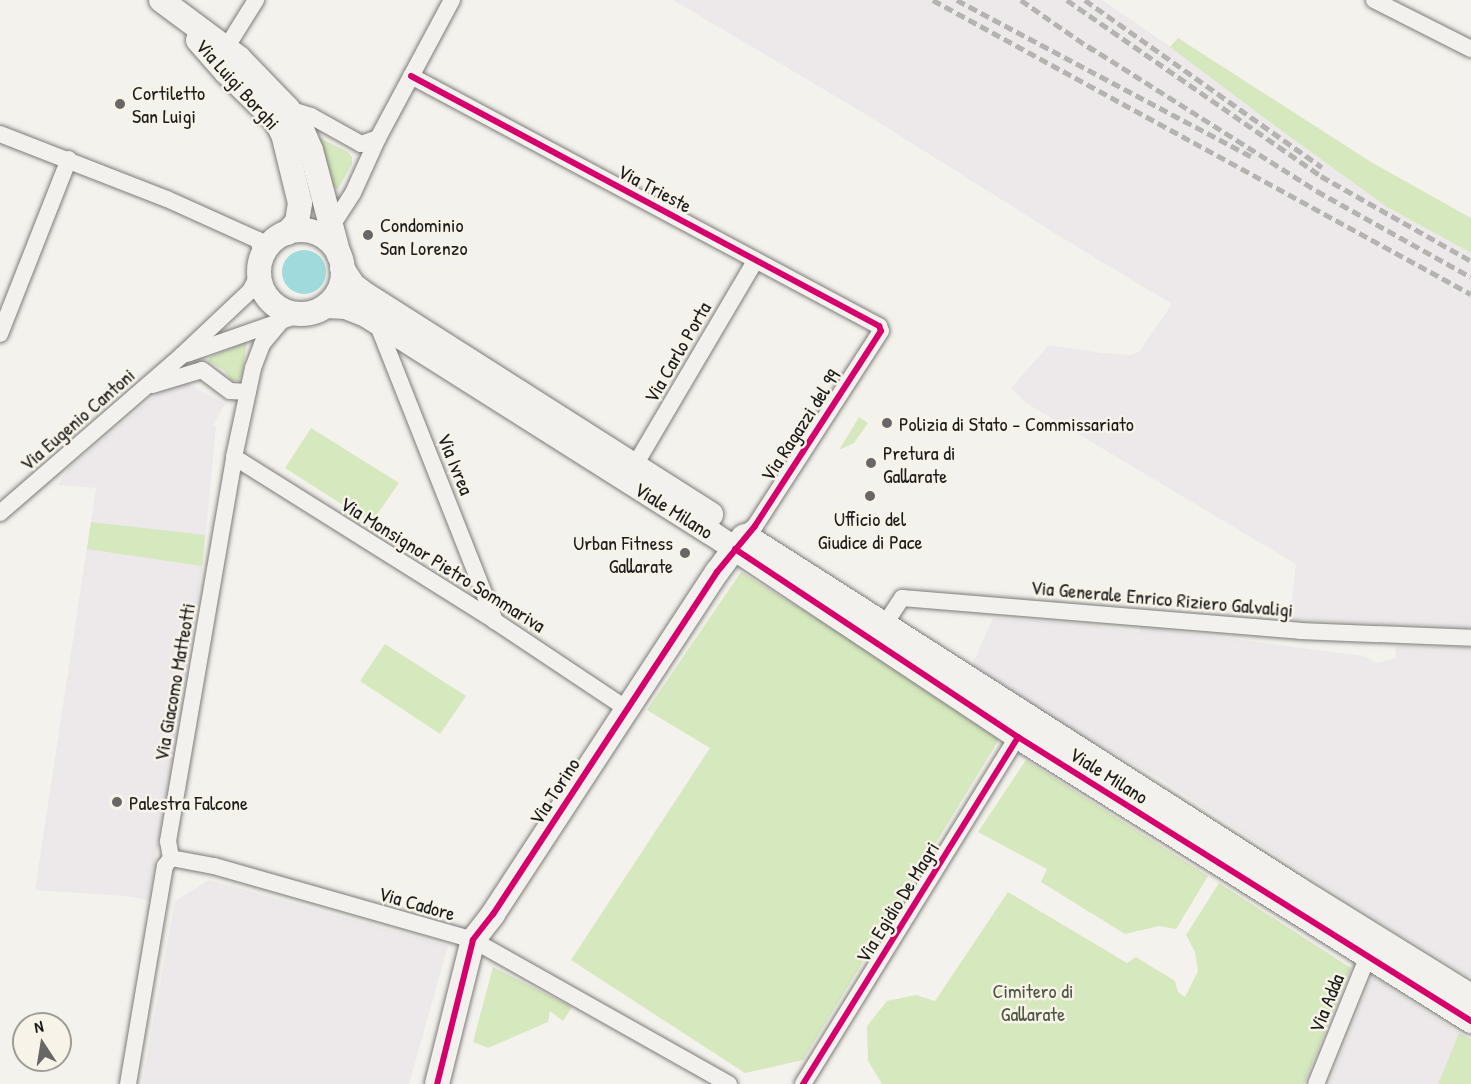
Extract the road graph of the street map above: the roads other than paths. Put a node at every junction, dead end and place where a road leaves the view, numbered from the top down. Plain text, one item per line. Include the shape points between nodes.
1 (256, 0) edge
2 (452, 0) edge
3 (1374, 0) edge
4 (166, 4) edge
5 (215, 47) junction
6 (1471, 49) edge
7 (411, 76) junction
8 (288, 109) junction
9 (0, 134) edge
10 (378, 138) junction
11 (69, 159) junction
12 (331, 227) junction
13 (287, 233) junction
14 (755, 261) junction
15 (341, 262) junction
16 (261, 265) junction
17 (326, 306) junction
18 (291, 317) junction
19 (376, 323) junction
20 (881, 331) joint
21 (0, 334) edge
22 (181, 356) junction
23 (145, 387) junction
24 (248, 392) junction
25 (234, 457) junction
26 (635, 465) junction
27 (0, 513) edge
28 (739, 542) junction
29 (495, 621) junction
30 (879, 633) junction
31 (1471, 638) edge
32 (627, 709) junction
33 (1023, 727) junction
34 (171, 858) junction
35 (473, 940) junction
36 (1372, 946) junction
37 (1471, 996) edge
38 (1471, 1021) edge
39 (128, 1084) edge
40 (437, 1084) edge
41 (729, 1084) edge
42 (803, 1084) edge
43 (1316, 1084) edge

1 - 5 street
2 - 7 street
3 - 6 street
4 - 5 street, Via Luigi Borghi
5 - 8 street, Via Luigi Borghi
5 - 13 street, Via Luigi Borghi via 283,134 300,203 297,222
7 - 10 street
7 - 14 street, Via Trieste
8 - 10 street via 311,116 361,144
8 - 12 street, Via Luigi Borghi via 311,150
9 - 11 street
10 - 12 street via 353,193
11 - 16 street via 258,240
11 - 21 street
12 - 15 street, Via Luigi Borghi
13 - 15 street via 319,235 330,242
13 - 16 street via 274,241
14 - 20 street, Via Trieste via 879,326
14 - 26 street, Via Carlo Porta
15 - 17 street via 339,291
15 - 26 street, Viale Milano via 353,285 362,292
16 - 18 street via 262,288
16 - 22 street, Via Eugenio Cantoni via 250,291
17 - 18 street
17 - 19 street, Viale Milano via 352,309
18 - 22 street, Via Eugenio Cantoni
18 - 24 street, Via Giacomo Matteotti via 262,344
19 - 28 street, Viale Milano
19 - 29 street, Via Ivrea
20 - 28 street, Via Ragazzi del 99 via 755,526
22 - 23 street, Via Eugenio Cantoni
23 - 24 street via 202,370 230,391
23 - 27 street, Via Eugenio Cantoni
24 - 25 street, Via Giacomo Matteotti
25 - 29 street, Via Monsignor Pietro Sommariva
25 - 34 street, Via Giacomo Matteotti via 168,841
26 - 28 street, Viale Milano
28 - 30 street, Viale Milano
28 - 32 street, Via Torino
29 - 32 street, Via Monsignor Pietro Sommariva
30 - 31 street, Via Generale Enrico Riziero Galvaligi via 902,598 1300,631
30 - 33 street, Viale Milano
32 - 35 street, Via Torino
33 - 36 street, Viale Milano via 1220,866
33 - 42 street, Via Egidio De Magri
34 - 35 street, Via Cadore
34 - 39 street, Via Giacomo Matteotti via 165,866
35 - 40 street, Via Torino
35 - 41 street, Via Cadore
36 - 37 street, Viale Milano
36 - 38 street, Viale Milano
36 - 43 street, Via Adda

